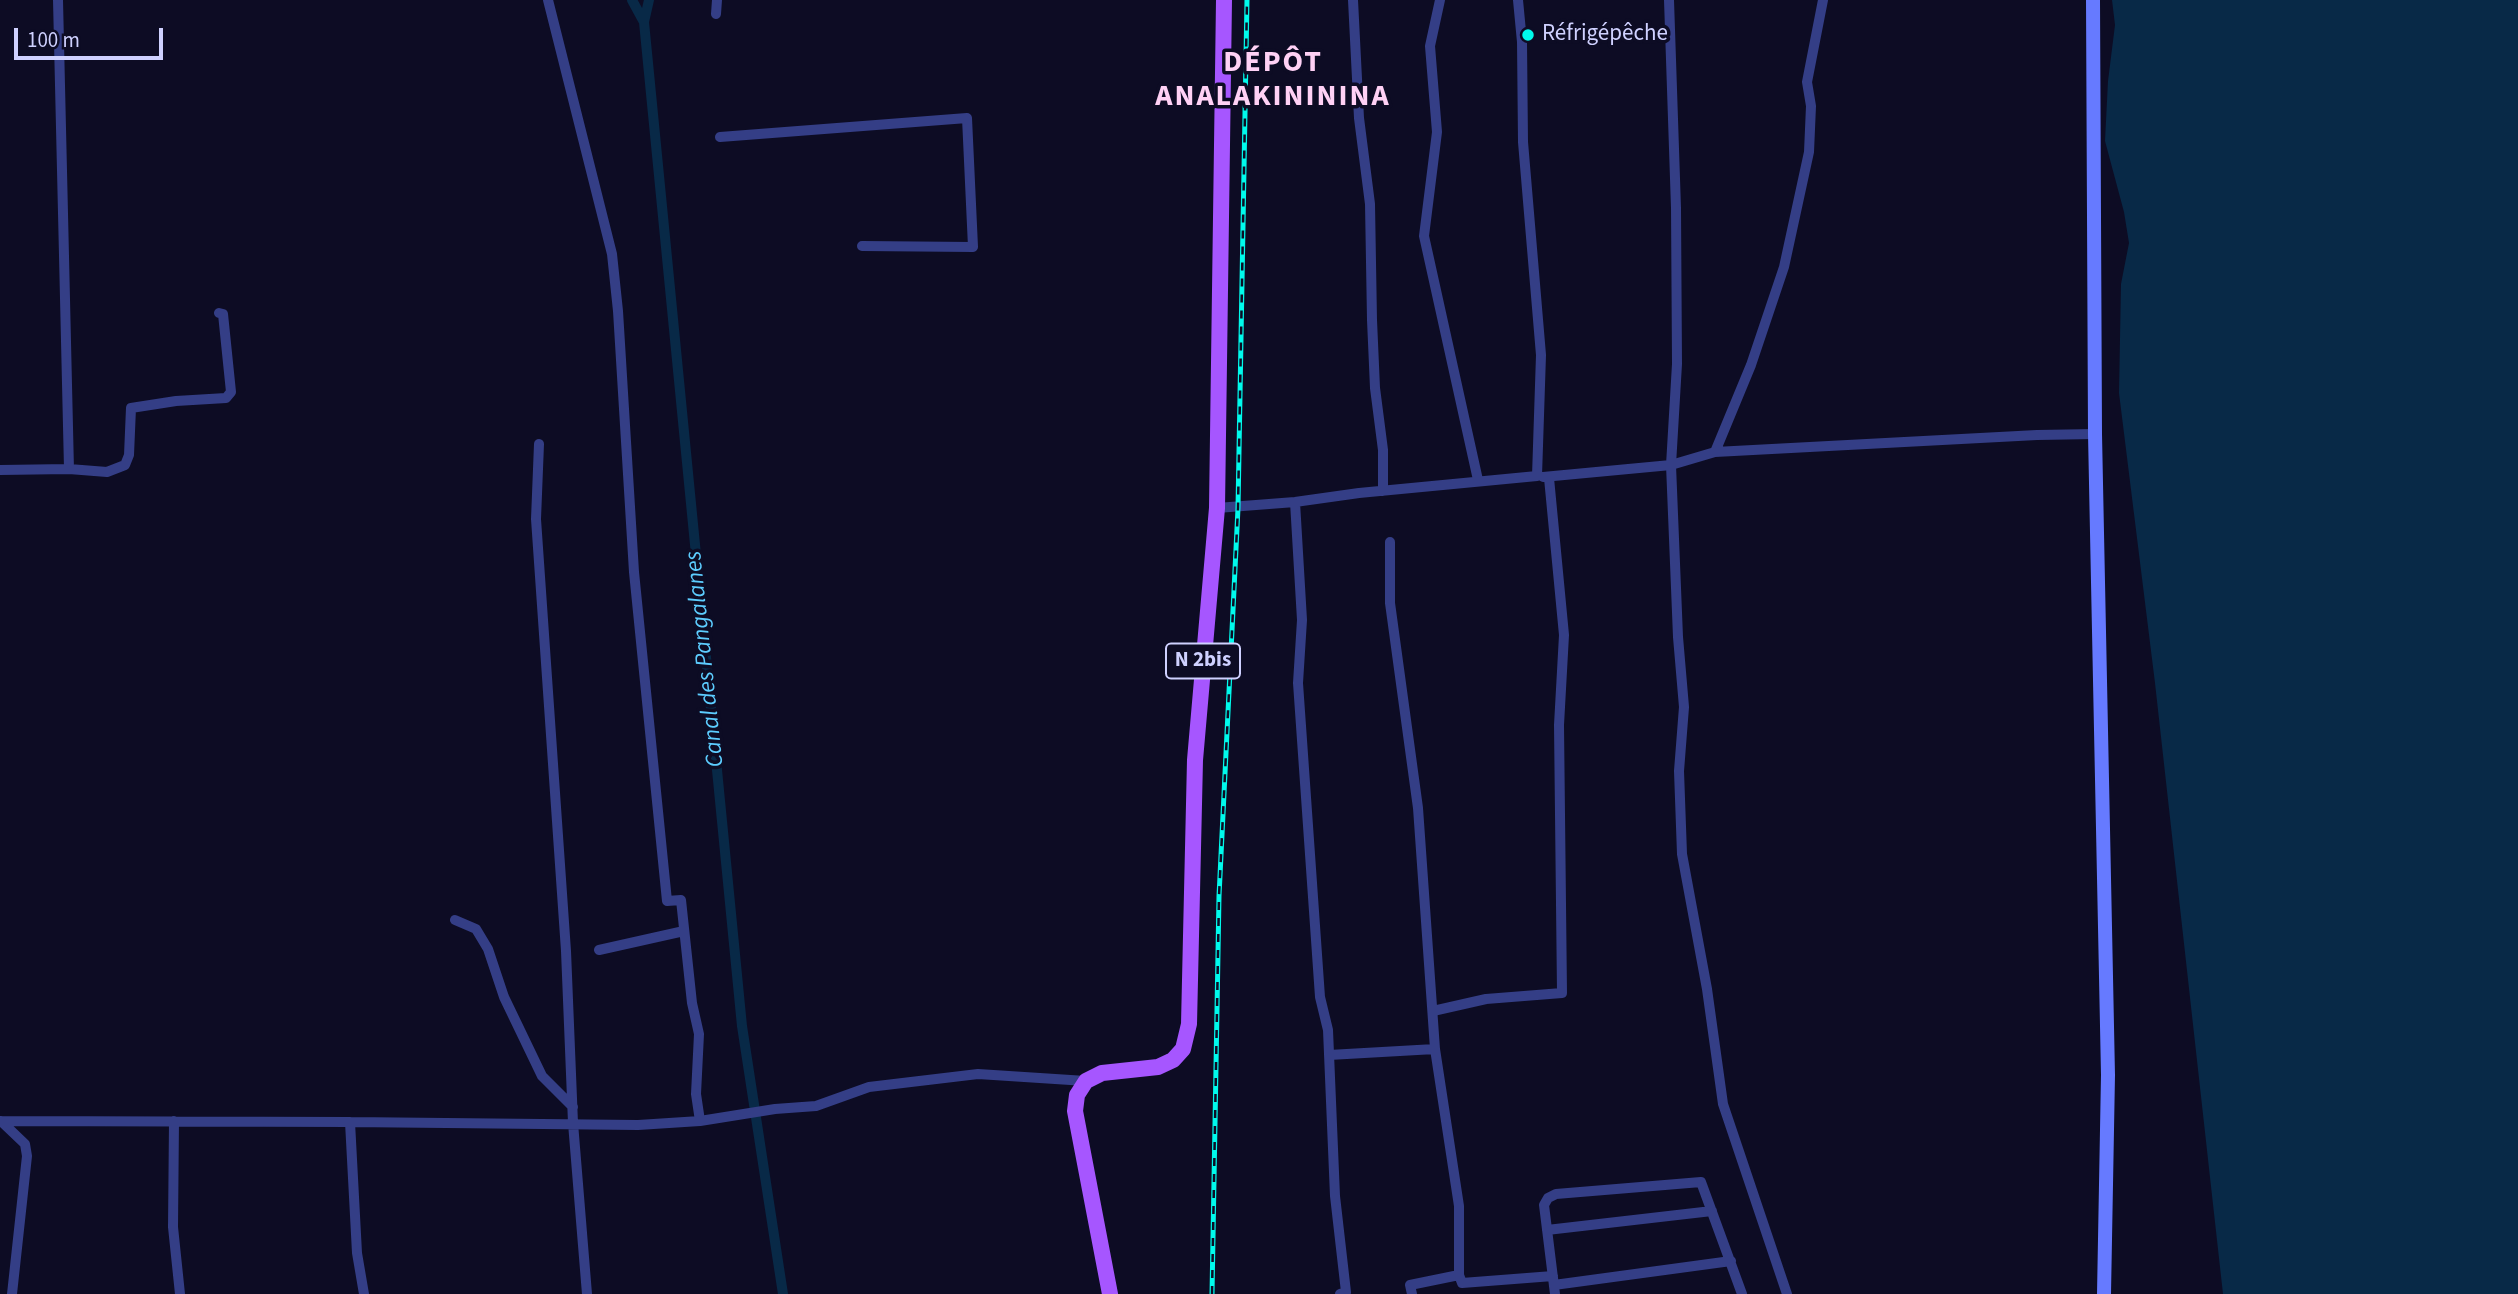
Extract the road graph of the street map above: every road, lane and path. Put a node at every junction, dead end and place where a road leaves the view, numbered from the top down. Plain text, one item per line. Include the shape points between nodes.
1 (58, 0) edge
2 (548, 0) edge
3 (717, 0) edge
4 (1224, 0) edge
5 (1353, 0) edge
6 (1440, 0) edge
7 (1518, 0) edge
8 (1669, 0) edge
9 (1823, 0) edge
10 (2093, 0) edge
11 (716, 15) dead end
12 (720, 138) dead end
13 (862, 246) dead end
14 (219, 313) dead end
15 (2095, 434) junction
16 (540, 444) dead end
17 (1715, 452) junction
18 (1671, 465) junction
19 (69, 469) junction
20 (0, 470) edge
21 (1543, 477) junction
22 (1478, 480) junction
23 (1383, 491) junction
24 (1295, 502) junction
25 (1217, 508) junction
26 (1390, 541) dead end
27 (455, 920) dead end
28 (684, 931) junction
29 (599, 950) dead end
30 (1433, 1011) junction
31 (1435, 1049) junction
32 (1329, 1055) junction
33 (1086, 1081) junction
34 (573, 1107) junction
35 (0, 1121) edge
36 (174, 1121) junction
37 (700, 1121) junction
38 (350, 1122) junction
39 (573, 1123) junction
40 (1712, 1211) junction
41 (1547, 1230) junction
42 (1731, 1261) junction
43 (1459, 1275) junction
44 (1554, 1285) edge
45 (1786, 1293) edge
46 (12, 1294) edge
47 (180, 1294) edge
48 (364, 1294) edge
49 (587, 1294) edge
50 (1110, 1294) edge
51 (1340, 1294) edge
52 (1412, 1294) edge
53 (1742, 1294) edge
54 (2104, 1294) edge

1 - 19 street
2 - 28 street via 612,254 634,572 667,901 681,900
3 - 11 street
4 - 25 main road, N 2bis
5 - 23 street via 1359,118 1370,204 1371,320
6 - 22 street via 1430,46 1437,132 1424,236
7 - 21 street via 1523,142 1541,355
8 - 18 street via 1677,364
9 - 17 street via 1807,82 1809,152 1784,267
10 - 15 main road
12 - 13 street via 967,118 973,247
14 - 19 street via 223,314 231,392 226,398 131,408 125,465 107,472
15 - 17 street
15 - 54 main road via 2108,1075
16 - 34 street via 536,519
17 - 18 street
18 - 21 street
18 - 45 street via 1684,707 1679,771 1682,854 1723,1104
19 - 20 street
21 - 22 street
21 - 30 street via 1564,635 1559,725 1562,993 1486,999
22 - 23 street
23 - 24 street
24 - 25 street
24 - 32 street via 1302,620 1298,683 1320,997
25 - 33 main road, N 2bis via 1195,760 1189,1024 1183,1049 1173,1060 1158,1067 1102,1073
26 - 30 street via 1390,603 1418,808
27 - 34 street via 476,929 542,1076
28 - 29 street
28 - 37 street via 699,1034 696,1094
30 - 31 street
31 - 32 street
31 - 43 street via 1459,1206
32 - 51 street via 1335,1196 1346,1292
33 - 37 street via 978,1074 869,1087 816,1106
33 - 50 main road via 1077,1095 1075,1111
34 - 39 street
35 - 36 street
35 - 46 street via 25,1144 27,1156
36 - 38 street
36 - 47 street via 173,1227
37 - 39 street
38 - 39 street
38 - 48 street via 357,1253
39 - 49 street
40 - 41 street
40 - 41 street via 1701,1182 1556,1194 1544,1205
40 - 42 street
41 - 44 street
42 - 44 street
42 - 53 street
43 - 44 street via 1462,1283
43 - 52 street via 1410,1285

